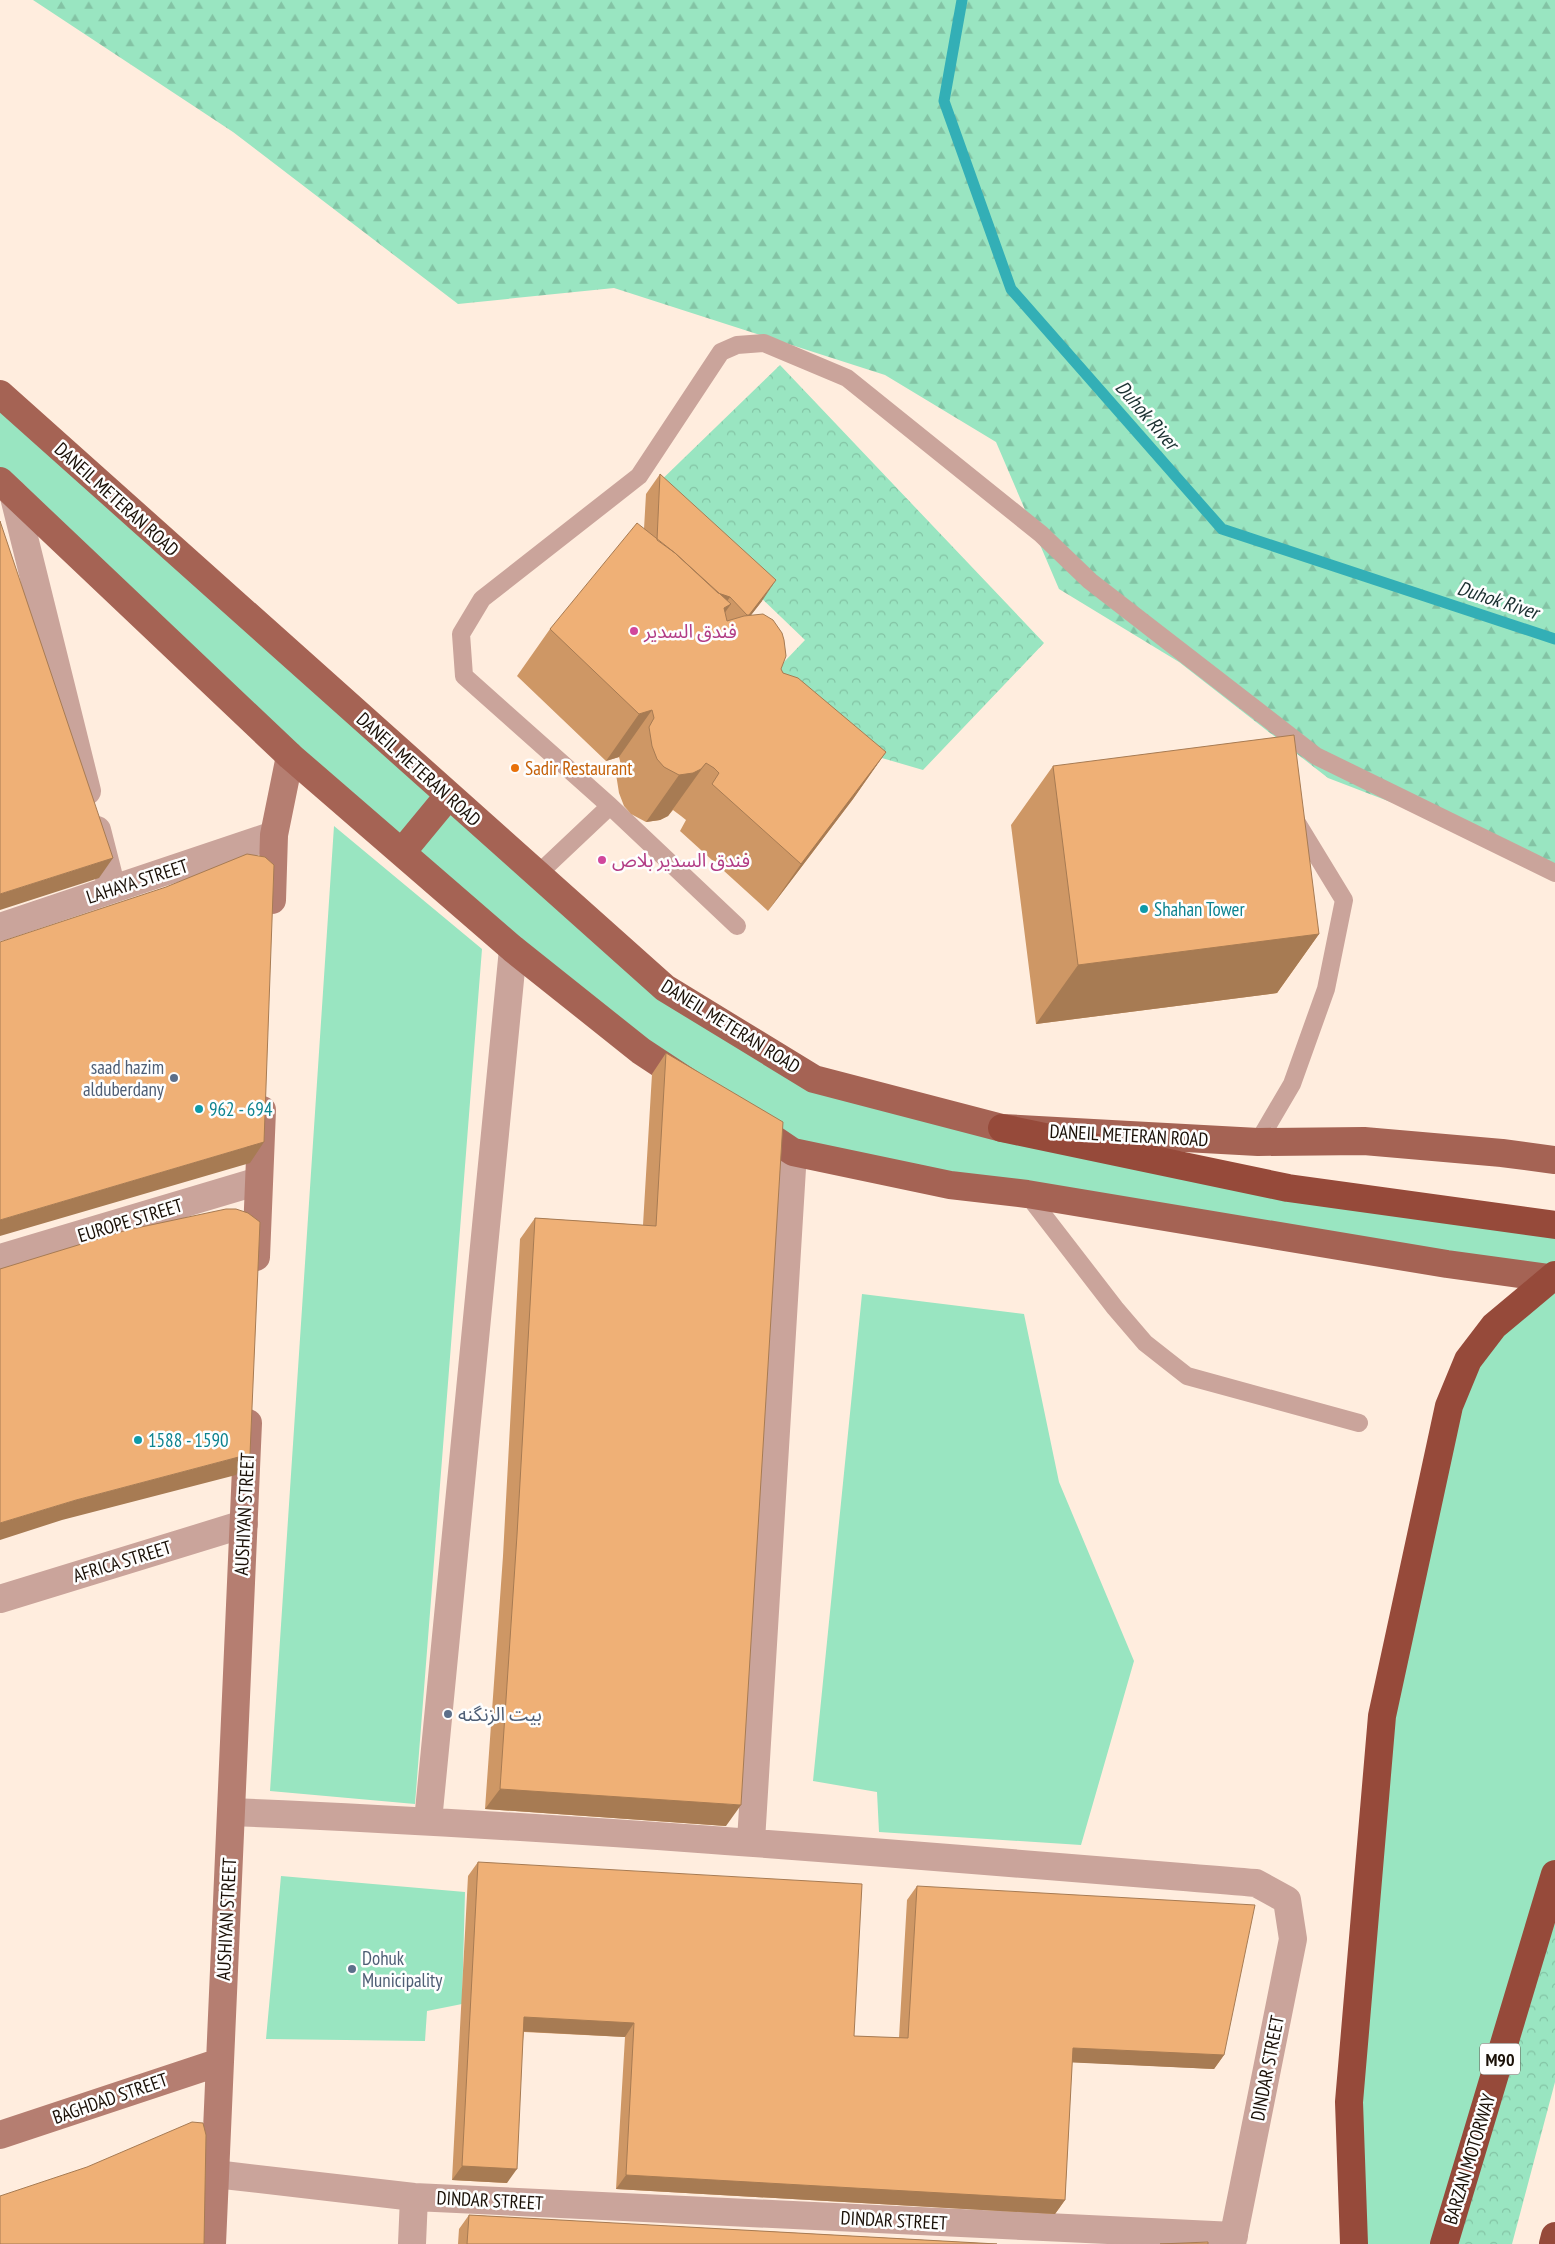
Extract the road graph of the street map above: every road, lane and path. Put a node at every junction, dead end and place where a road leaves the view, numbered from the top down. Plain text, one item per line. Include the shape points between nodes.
1 (0, 394) edge
2 (7, 487) edge
3 (290, 756) junction
4 (450, 796) junction
5 (610, 806) junction
6 (1285, 809) edge
7 (274, 835) junction
8 (402, 852) junction
9 (1555, 873) edge
10 (538, 874) junction
11 (112, 889) junction
12 (270, 924) edge
13 (737, 926) dead end
14 (0, 927) edge
15 (513, 949) junction
16 (263, 1082) edge
17 (1002, 1128) junction
18 (1258, 1142) junction
19 (793, 1152) junction
20 (1555, 1160) edge
21 (259, 1181) junction
22 (1027, 1194) junction
23 (1555, 1225) edge
24 (0, 1258) edge
25 (1555, 1277) edge
26 (255, 1279) edge
27 (250, 1397) edge
28 (1359, 1423) dead end
29 (244, 1524) junction
30 (0, 1599) edge
31 (231, 1812) junction
32 (428, 1820) junction
33 (751, 1842) junction
34 (1555, 1874) edge
35 (220, 2062) junction
36 (0, 2135) edge
37 (215, 2174) junction
38 (414, 2196) junction
39 (1555, 2236) edge
40 (1233, 2240) edge
41 (212, 2244) edge
42 (412, 2244) edge
43 (1354, 2244) edge
44 (1444, 2244) edge
45 (1552, 2244) edge

1 - 4 main road, DANEIL METERAN ROAD
2 - 3 main road
2 - 11 street
3 - 7 street
3 - 8 main road
4 - 8 main road
4 - 10 main road, DANEIL METERAN ROAD
5 - 9 lane via 464,676 462,634 482,598 639,476 721,352 737,345 764,343 848,378 1041,534 1090,581 1316,756
5 - 10 lane
5 - 13 lane
6 - 18 lane via 1298,822 1344,900 1326,989 1292,1084
7 - 11 street, LAHAYA STREET
7 - 12 street
8 - 15 main road
10 - 17 main road, DANEIL METERAN ROAD via 665,988 814,1079
11 - 14 street, LAHAYA STREET
15 - 19 main road via 641,1051
15 - 32 street
16 - 21 street
17 - 18 main road, DANEIL METERAN ROAD
17 - 23 highway via 1288,1188
18 - 20 main road, DANEIL METERAN ROAD via 1364,1141
19 - 22 main road via 950,1186
19 - 33 street
21 - 24 street, EUROPE STREET
21 - 26 street
22 - 25 main road via 1448,1264
22 - 28 lane via 1145,1343 1187,1376
25 - 43 highway via 1494,1326 1468,1360 1449,1406 1382,1716 1350,2102
27 - 29 street, AUSHIYAN STREET
29 - 30 street, AFRICA STREET
29 - 31 street, AUSHIYAN STREET
31 - 32 street
31 - 35 street, AUSHIYAN STREET
32 - 33 street
33 - 40 street, DINDAR STREET via 1256,1883 1287,1900 1293,1939
34 - 44 highway, BARZAN MOTORWAY / M90
35 - 36 street, BAGHDAD STREET
35 - 37 street, AUSHIYAN STREET
37 - 38 street, DINDAR STREET
37 - 41 street, AUSHIYAN STREET
38 - 40 street, DINDAR STREET
38 - 42 street
39 - 45 highway

